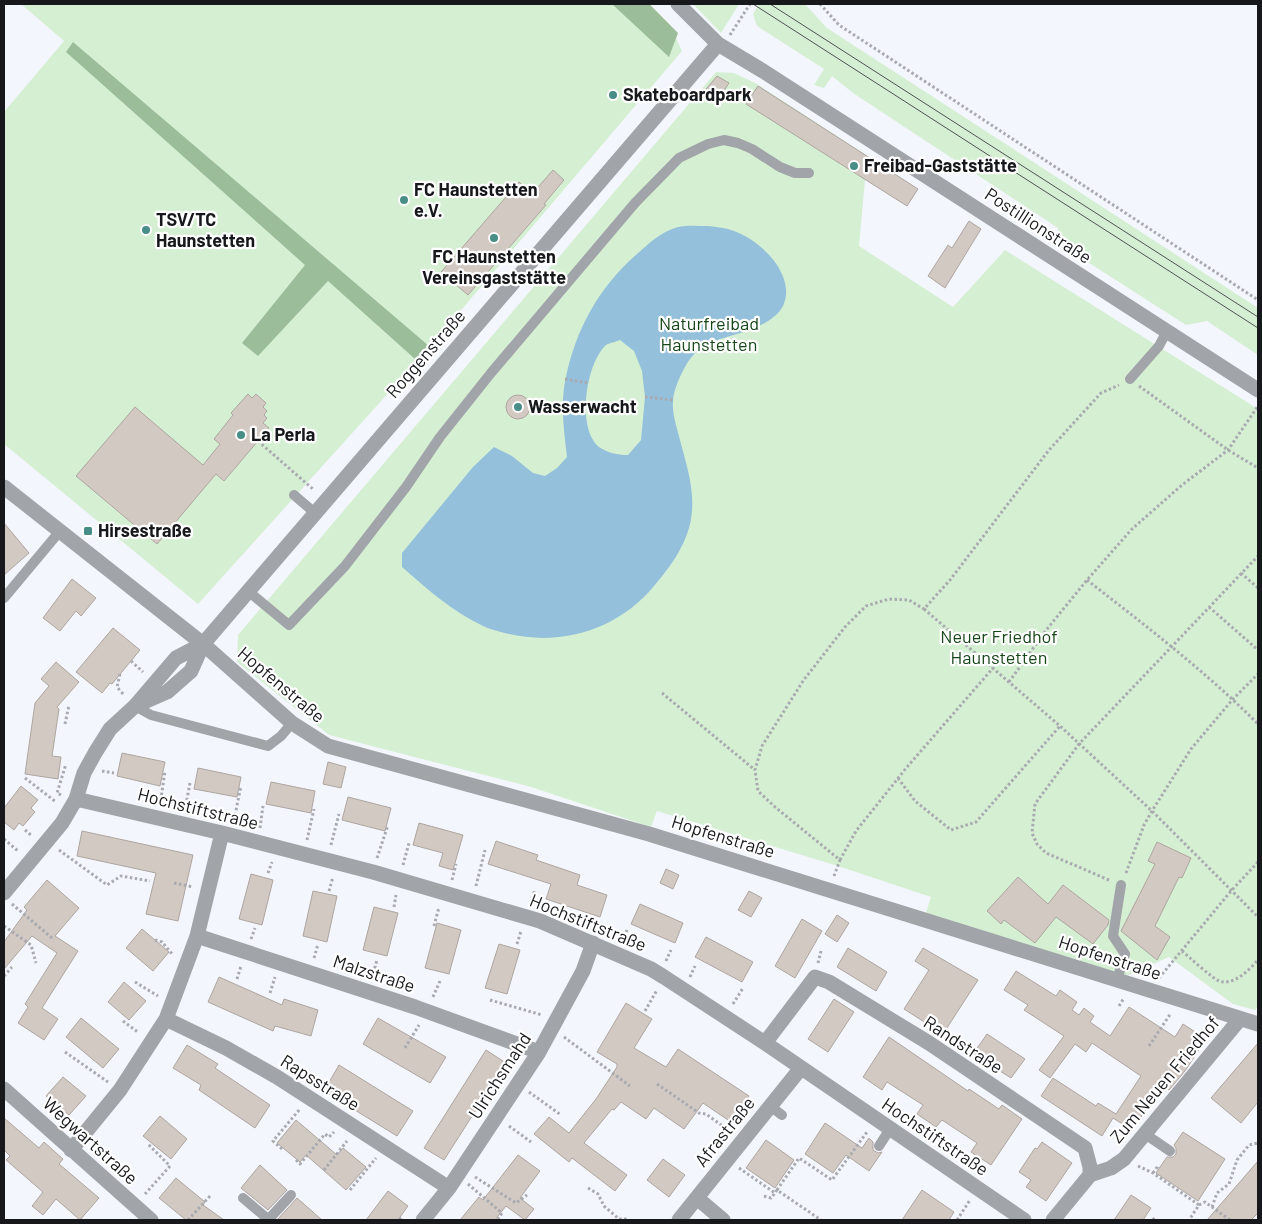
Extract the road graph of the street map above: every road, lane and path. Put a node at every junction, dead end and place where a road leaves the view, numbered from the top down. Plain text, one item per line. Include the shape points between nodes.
1 (678, 4) edge
2 (750, 4) edge
3 (820, 4) edge
4 (718, 44) junction
5 (809, 173) dead end
6 (1258, 300) edge
7 (1167, 331) junction
8 (566, 379) dead end
9 (1130, 379) junction
10 (588, 383) dead end
11 (1258, 390) edge
12 (645, 397) dead end
13 (673, 400) dead end
14 (1258, 405) edge
15 (258, 441) dead end
16 (1228, 450) junction
17 (1258, 468) edge
18 (4, 487) edge
19 (294, 495) dead end
20 (326, 500) junction
21 (315, 513) junction
22 (60, 531) junction
23 (1258, 556) edge
24 (1242, 573) junction
25 (1087, 580) junction
26 (1258, 588) edge
27 (248, 591) junction
28 (4, 598) edge
29 (1209, 607) junction
30 (924, 609) junction
31 (203, 644) junction
32 (1171, 646) junction
33 (1258, 650) edge
34 (131, 661) dead end
35 (993, 668) junction
36 (120, 674) dead end
37 (1258, 674) edge
38 (149, 677) dead end
39 (1009, 682) junction
40 (662, 692) dead end
41 (1233, 699) junction
42 (130, 701) junction
43 (69, 705) dead end
44 (292, 723) junction
45 (65, 724) dead end
46 (1258, 724) edge
47 (1060, 726) junction
48 (1080, 744) junction
49 (66, 764) dead end
50 (165, 770) dead end
51 (755, 770) junction
52 (25, 778) dead end
53 (898, 778) junction
54 (190, 784) dead end
55 (241, 786) dead end
56 (70, 802) junction
57 (263, 806) dead end
58 (314, 809) dead end
59 (1152, 810) junction
60 (339, 814) dead end
61 (158, 818) junction
62 (183, 824) junction
63 (388, 825) dead end
64 (227, 834) junction
65 (257, 842) junction
66 (409, 843) dead end
67 (56, 848) dead end
68 (485, 850) dead end
69 (304, 854) junction
70 (327, 860) junction
71 (840, 860) junction
72 (1258, 862) edge
73 (373, 872) junction
74 (400, 880) junction
75 (150, 882) dead end
76 (1122, 885) junction
77 (830, 890) junction
78 (1231, 891) junction
79 (4, 893) edge
80 (472, 901) junction
81 (19, 910) dead end
82 (1258, 917) edge
83 (4, 926) edge
84 (196, 936) junction
85 (52, 938) dead end
86 (155, 940) dead end
87 (593, 943) junction
88 (1182, 951) junction
89 (1258, 960) edge
90 (36, 963) dead end
91 (186, 964) junction
92 (12, 968) dead end
93 (4, 976) edge
94 (664, 977) junction
95 (1117, 980) junction
96 (135, 982) dead end
97 (1149, 990) junction
98 (490, 1000) dead end
99 (1179, 1000) junction
100 (171, 1004) junction
101 (645, 1011) dead end
102 (166, 1019) junction
103 (1240, 1019) junction
104 (554, 1023) junction
105 (1258, 1024) edge
106 (765, 1043) junction
107 (1149, 1046) dead end
108 (65, 1052) dead end
109 (539, 1052) junction
110 (801, 1068) junction
111 (518, 1084) junction
112 (657, 1084) dead end
113 (630, 1086) dead end
114 (4, 1090) edge
115 (120, 1090) junction
116 (309, 1098) junction
117 (561, 1115) dead end
118 (496, 1116) junction
119 (876, 1119) junction
120 (351, 1125) junction
121 (890, 1129) junction
122 (1145, 1134) junction
123 (742, 1141) junction
124 (531, 1142) dead end
125 (1258, 1143) edge
126 (148, 1144) dead end
127 (385, 1146) junction
128 (879, 1146) dead end
129 (282, 1149) dead end
130 (71, 1150) junction
131 (1170, 1151) dead end
132 (1124, 1159) junction
133 (296, 1160) dead end
134 (727, 1160) junction
135 (1159, 1168) dead end
136 (324, 1170) dead end
137 (460, 1171) junction
138 (1153, 1173) junction
139 (1090, 1175) junction
140 (449, 1188) junction
141 (588, 1188) dead end
142 (978, 1189) junction
143 (350, 1190) dead end
144 (776, 1192) junction
145 (211, 1195) dead end
146 (291, 1195) dead end
147 (527, 1195) dead end
148 (764, 1196) dead end
149 (243, 1198) dead end
150 (697, 1198) junction
151 (1199, 1205) junction
152 (135, 1206) junction
153 (1212, 1207) junction
154 (1156, 1216) dead end
155 (498, 1219) dead end
156 (152, 1220) edge
157 (188, 1220) edge
158 (269, 1220) edge
159 (423, 1220) edge
160 (629, 1220) edge
161 (678, 1220) edge
162 (723, 1220) edge
163 (821, 1220) edge
164 (957, 1220) edge
165 (1024, 1220) edge
166 (1053, 1220) edge
167 (1153, 1220) edge
168 (1189, 1220) edge
169 (1230, 1220) edge

1 - 4 street, Postillionstraße
2 - 4 path via 730,35
3 - 6 path via 840,25
4 - 7 street, Postillionstraße
4 - 20 street, Roggenstraße
5 - 27 lane via 796,173 780,167 738,143 724,140 679,158 635,203 491,373 345,566 296,618 289,624
7 - 9 lane via 1159,346
7 - 11 street, Postillionstraße
8 - 10 path
9 - 16 path
9 - 30 path via 1101,393 1049,450
12 - 13 path
14 - 16 path
15 - 20 path
16 - 17 path
16 - 25 path via 1132,529
18 - 22 street
19 - 21 lane
20 - 21 street, Roggenstraße
21 - 27 street, Roggenstraße
22 - 28 lane
22 - 31 street
23 - 24 path
24 - 26 path
24 - 29 path
25 - 32 path
25 - 39 path
27 - 31 street, Roggenstraße
29 - 32 path
29 - 33 path
30 - 35 path
30 - 51 path via 909,600 889,599 866,606 845,627 803,681 762,746
31 - 42 street, Roggenstraße via 176,658
31 - 44 street, Hopfenstraße
32 - 41 path
32 - 48 path
34 - 38 path
35 - 39 path
35 - 53 path
36 - 42 path via 117,687
37 - 41 path
39 - 47 path
40 - 51 path
41 - 46 path
41 - 59 path via 1191,749
42 - 44 lane via 152,715 268,746
42 - 56 street, Roggenstraße via 95,753
43 - 45 path
44 - 77 street, Hopfenstraße via 328,746 649,834
47 - 48 path
47 - 53 path via 976,822 951,830 915,801
48 - 59 path
48 - 76 path via 1035,804 1032,833 1046,853
49 - 56 path via 57,793
50 - 61 path
51 - 71 path via 758,790
52 - 56 path
53 - 71 path via 856,831
54 - 62 path
55 - 64 path
56 - 61 street, Hochstiftstraße
56 - 79 street, Roggenstraße via 57,830
57 - 65 path
58 - 69 path
59 - 76 path
59 - 78 path
60 - 70 path
61 - 62 street, Hochstiftstraße
62 - 64 street, Hochstiftstraße
63 - 73 path
64 - 65 street, Hochstiftstraße
64 - 84 street
65 - 69 street, Hochstiftstraße
66 - 74 path
67 - 75 path via 107,885 121,876
68 - 80 path
69 - 70 street, Hochstiftstraße
70 - 73 street, Hochstiftstraße
71 - 77 path
72 - 78 path
73 - 74 street, Hochstiftstraße
74 - 80 street, Hochstiftstraße
76 - 95 lane via 1113,936 1125,954
77 - 95 street, Hopfenstraße
78 - 82 path
78 - 88 path
80 - 87 street, Hochstiftstraße via 540,921
81 - 85 path
83 - 90 path via 31,945
84 - 91 street
84 - 109 street, Malzstraße
86 - 91 path via 162,942
87 - 94 street, Hochstiftstraße
87 - 104 street, Ulrichsmahd via 583,971
88 - 89 path via 1219,981 1230,981 1246,973
88 - 97 path
91 - 100 street
92 - 93 path
94 - 101 path
94 - 106 street, Hochstiftstraße
95 - 97 street, Hopfenstraße
96 - 100 path
97 - 99 street, Hopfenstraße
98 - 104 path
99 - 103 street, Hopfenstraße
99 - 107 path
100 - 102 street
102 - 115 street
102 - 116 street, Rapsstraße via 234,1053
103 - 105 street, Hopfenstraße
103 - 122 street, Zum Neuen Friedhof
104 - 109 street, Ulrichsmahd
104 - 113 path
106 - 110 street, Hochstiftstraße
106 - 139 street, Randstraße via 815,977 829,982 928,1043 1084,1148
108 - 115 path
109 - 111 street, Ulrichsmahd
110 - 119 street, Hochstiftstraße
110 - 123 street, Afrastraße via 776,1111
111 - 117 path
111 - 118 street, Ulrichsmahd
112 - 123 path
114 - 130 street, Wegwartstraße
115 - 130 street
116 - 120 street, Rapsstraße
116 - 129 path via 272,1141
118 - 124 path
118 - 137 street, Ulrichsmahd
119 - 121 street, Hochstiftstraße
119 - 144 path via 832,1180 799,1158
120 - 127 street, Rapsstraße
120 - 133 path via 330,1136 325,1134 300,1164
120 - 136 path
121 - 128 lane
121 - 142 street, Hochstiftstraße
122 - 131 lane
122 - 132 street, Zum Neuen Friedhof
123 - 134 street, Afrastraße
125 - 153 path via 1249,1145 1237,1160 1230,1184 1217,1193
126 - 152 path via 170,1166
127 - 140 street, Rapsstraße
127 - 143 path
130 - 152 street, Wegwartstraße
132 - 138 path
132 - 139 street, Zum Neuen Friedhof via 1112,1168
134 - 144 path
134 - 150 street, Afrastraße
135 - 138 path
137 - 140 street, Ulrichsmahd
137 - 147 path via 516,1204
137 - 155 path via 502,1213
138 - 151 path
139 - 166 street
140 - 159 street, Ulrichsmahd
141 - 160 path via 598,1194 604,1206 619,1219
142 - 164 path
142 - 165 street, Hochstiftstraße
144 - 148 path via 771,1198
144 - 163 path
145 - 157 path
146 - 158 lane
149 - 158 lane
150 - 161 street, Afrastraße
150 - 162 street
151 - 153 path via 1206,1202
151 - 168 path
152 - 156 street, Wegwartstraße
153 - 169 path
154 - 167 path

